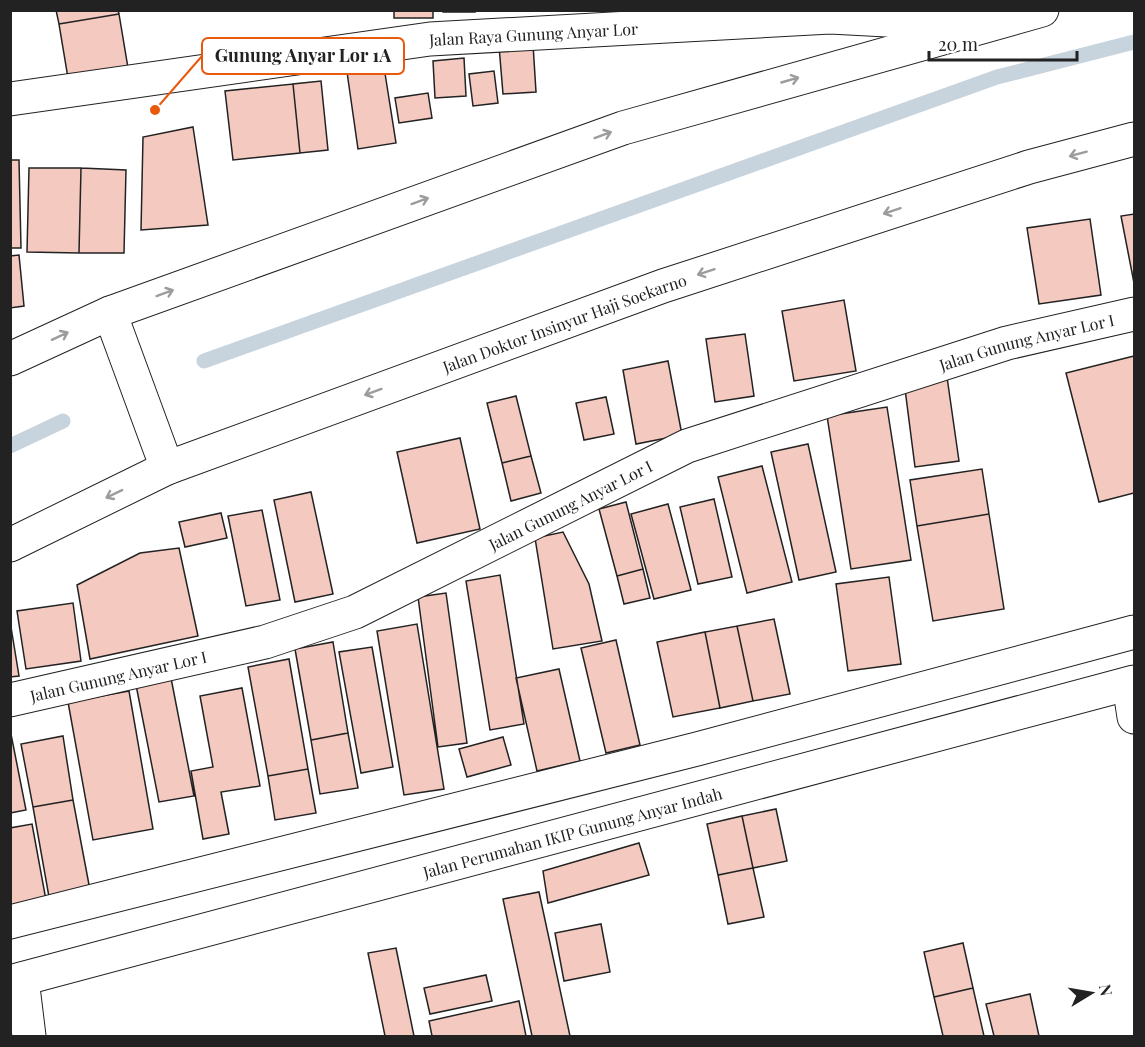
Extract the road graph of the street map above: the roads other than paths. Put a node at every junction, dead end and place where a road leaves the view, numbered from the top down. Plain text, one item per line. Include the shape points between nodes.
1 (1042, 10) edge
2 (987, 25) junction
3 (10, 99) edge
4 (1134, 139) edge
5 (110, 313) junction
6 (1134, 314) edge
7 (10, 358) edge
8 (167, 468) junction
9 (10, 545) edge
10 (1134, 632) edge
11 (1132, 683) edge
12 (10, 700) edge
13 (1134, 717) edge
14 (10, 922) edge
15 (16, 980) edge
16 (30, 1036) edge

1 - 2 street
2 - 3 street, Jalan Raya Gunung Anyar Lor via 830,17 430,39
5 -> 2 street via 623,128
4 -> 8 street, Jalan Doktor Insinyur Haji Soekarno via 1029,167 663,286
7 -> 5 street
5 - 8 street
6 - 12 street, Jalan Gunung Anyar Lor I via 1007,343 687,446 355,612 265,642
8 -> 9 street, Jalan Doktor Insinyur Haji Soekarno
10 - 14 street via 686,752
11 - 13 street
11 - 15 street, Jalan Perumahan IKIP Gunung Anyar Indah
15 - 16 street

